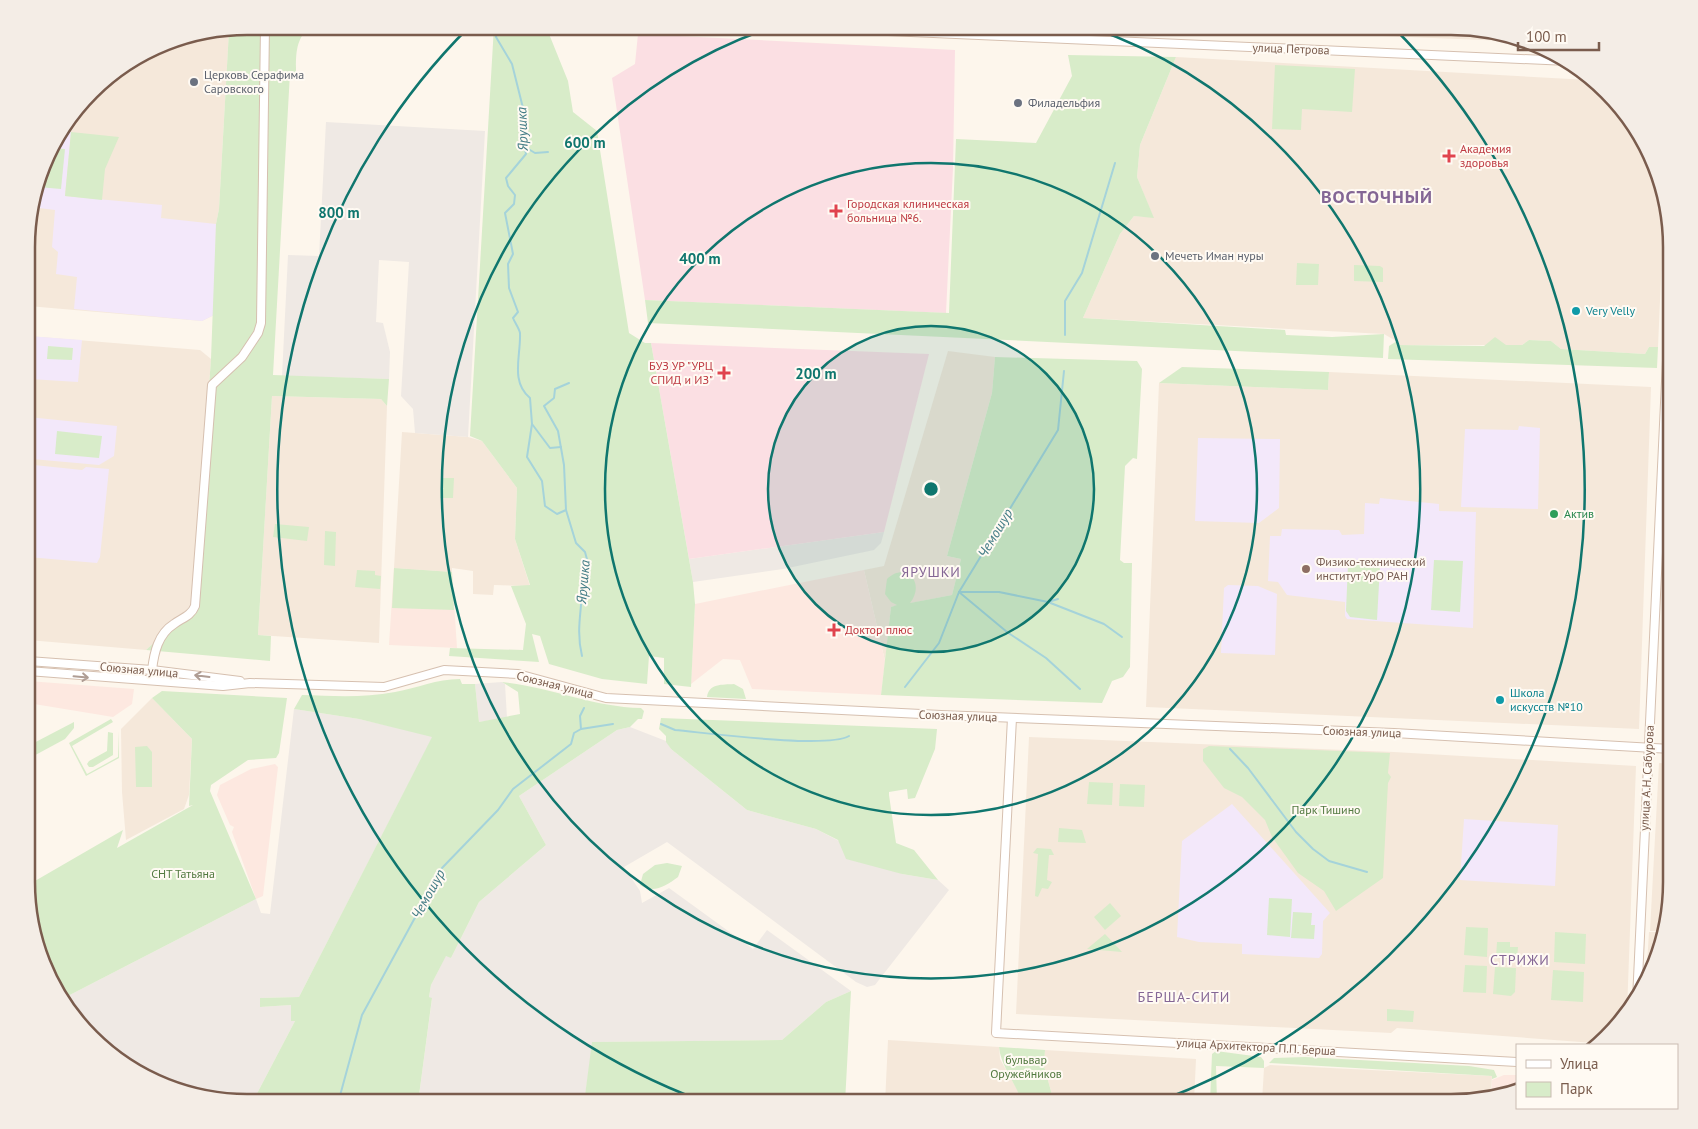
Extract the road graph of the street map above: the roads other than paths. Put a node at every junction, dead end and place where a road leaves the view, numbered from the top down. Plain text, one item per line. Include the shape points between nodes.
1 (265, 35) edge
2 (978, 35) edge
3 (1552, 60) edge
4 (1663, 454) edge
5 (35, 662) edge
6 (152, 670) junction
7 (35, 671) edge
8 (223, 682) junction
9 (1012, 718) junction
10 (1648, 748) junction
11 (1663, 749) edge
12 (1638, 982) edge
13 (1516, 1062) edge

1 - 6 main road via 261,323 245,354 212,385 196,606 163,636 154,653
2 - 3 main road, улица Петрова
4 - 10 main road, улица А.Н. Сабурова
5 - 6 main road, Союзная улица
8 -> 6 main road, Союзная улица
7 -> 8 main road, Союзная улица
8 - 9 main road, Союзная улица via 384,687 444,670 518,674 606,698
9 - 10 main road, Союзная улица via 1394,733
9 - 13 main road, улица Архитектора П.П. Берша via 996,1033
10 - 11 main road, Союзная улица
10 - 12 main road, улица А.Н. Сабурова

